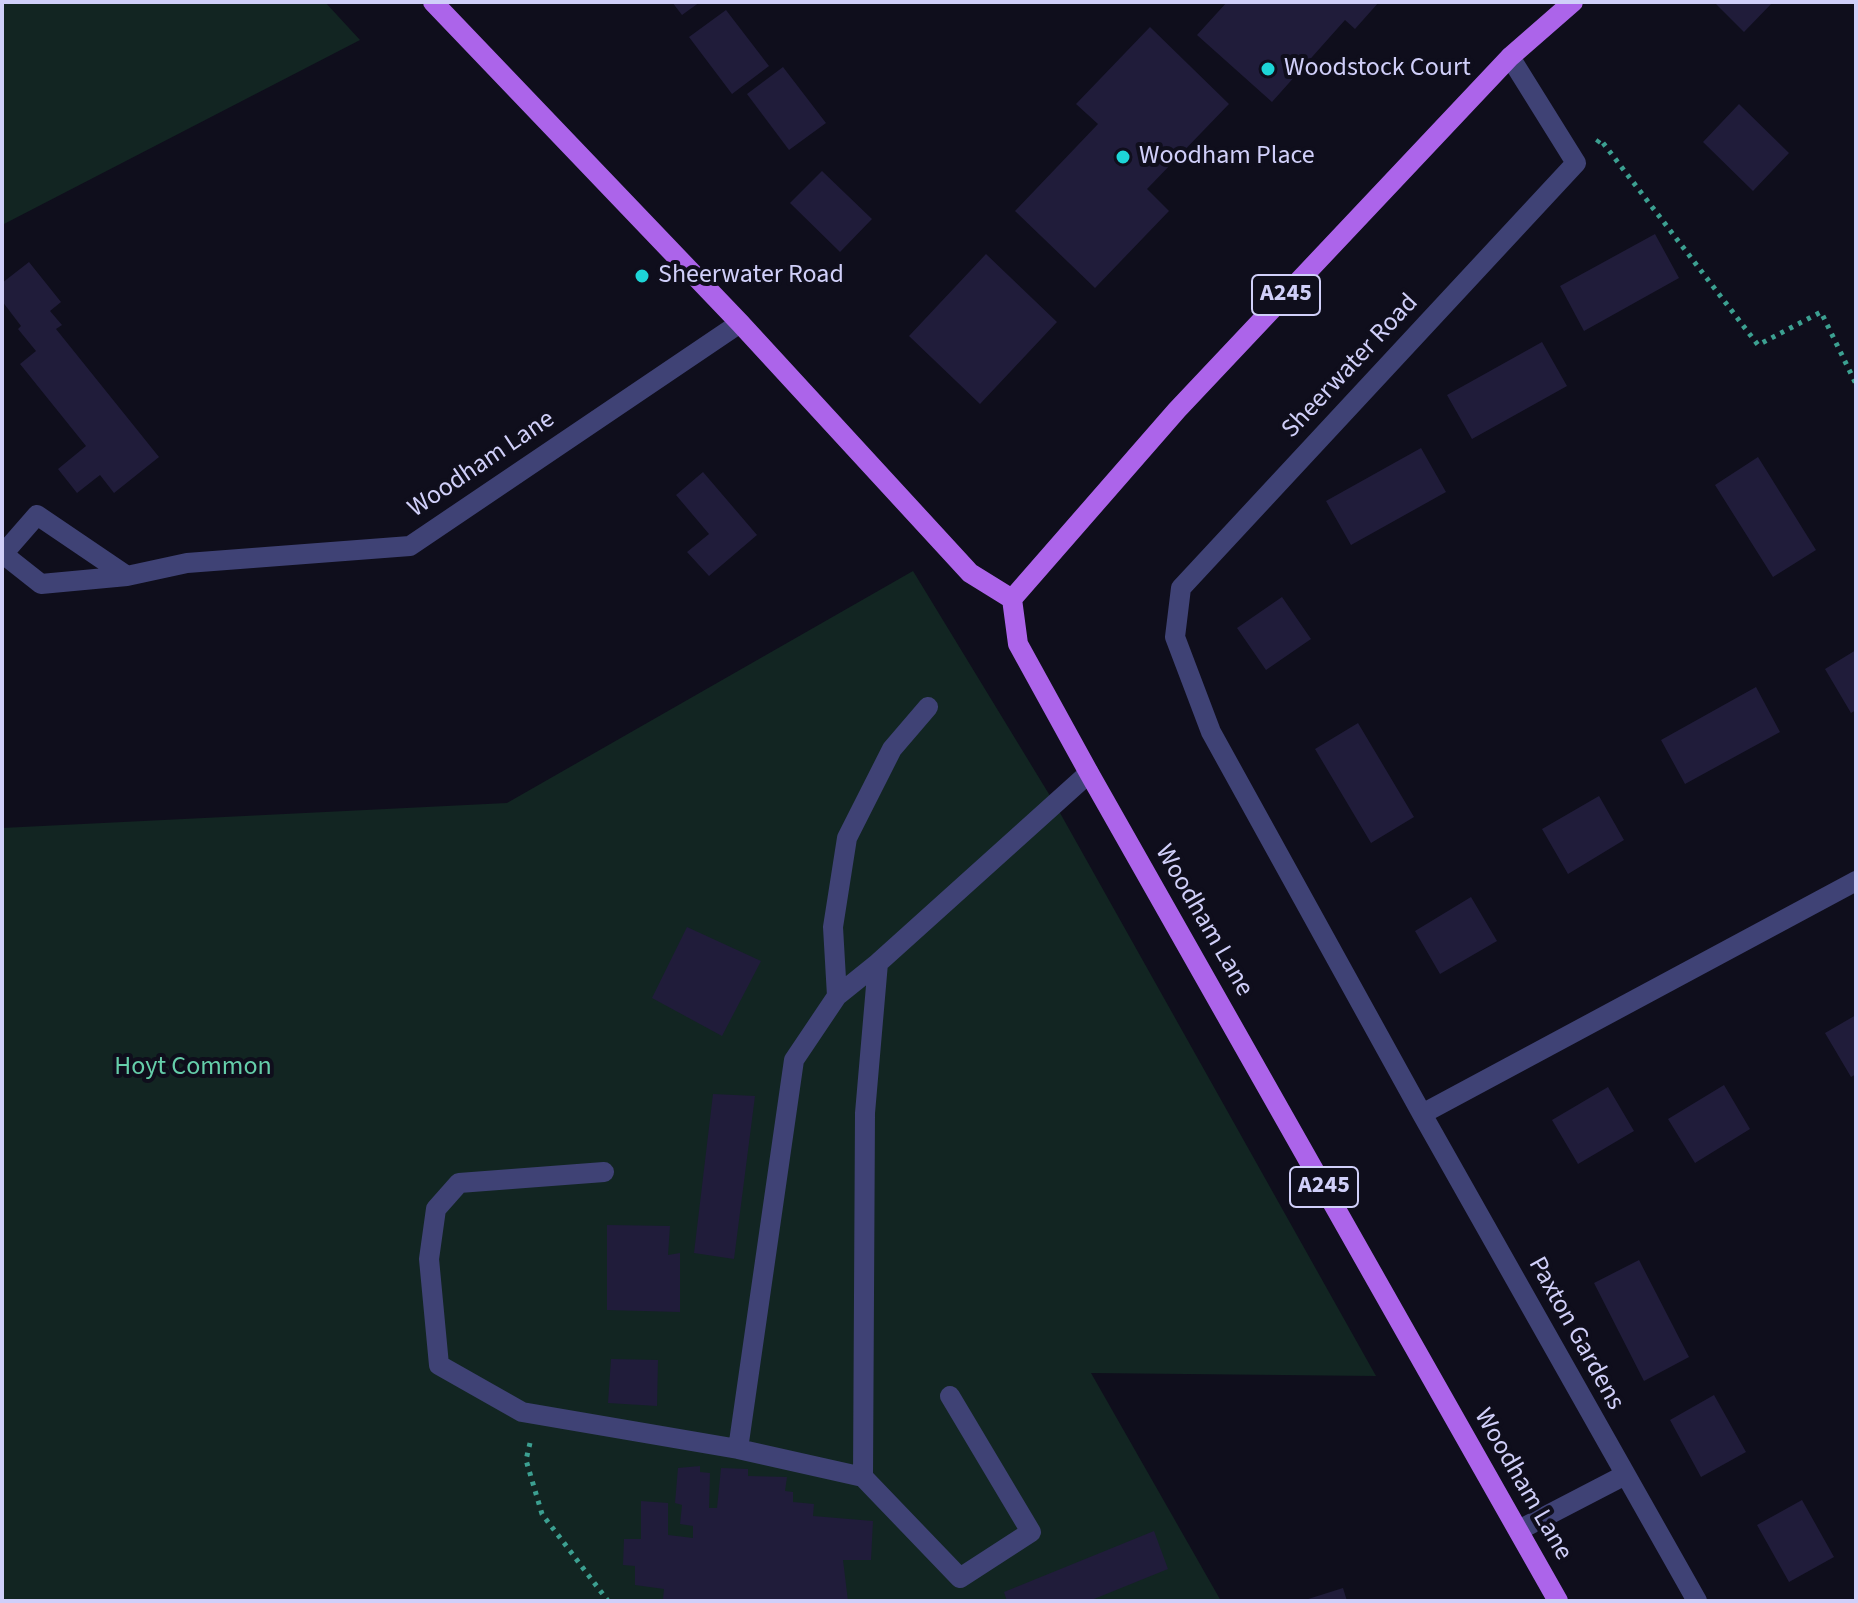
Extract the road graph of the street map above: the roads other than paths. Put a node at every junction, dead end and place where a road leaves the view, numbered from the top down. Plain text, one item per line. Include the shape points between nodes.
1 (433, 2) edge
2 (1573, 2) edge
3 (1510, 57) junction
4 (740, 323) junction
5 (127, 576) junction
6 (1012, 599) junction
7 (928, 707) dead end
8 (1211, 732) joint
9 (1089, 773) junction
10 (1856, 881) edge
11 (878, 963) junction
12 (837, 996) junction
13 (1422, 1114) junction
14 (604, 1172) dead end
15 (950, 1396) dead end
16 (738, 1449) junction
17 (1625, 1475) junction
18 (863, 1477) junction
19 (1519, 1530) junction
20 (1558, 1601) edge
21 (1697, 1601) edge

1 - 4 main road
2 - 3 main road, A245
3 - 6 main road, A245 via 1177,410
3 - 8 street, Sheerwater Road via 1576,163 1181,588 1175,637
4 - 5 street, Woodham Lane via 410,546 187,563
4 - 6 main road via 970,573
5 - 5 street, Woodham Lane via 37,515 3,554 41,584
6 - 9 main road, Woodham Lane / A245 via 1018,644
7 - 12 street via 892,749 847,838 833,927
8 - 13 street, Paxton Gardens
9 - 11 street
9 - 19 main road, Woodham Lane / A245
10 - 13 street
11 - 12 street
11 - 18 street via 865,1113
12 - 16 street via 794,1060
13 - 17 street, Paxton Gardens
14 - 16 street via 459,1183 436,1209 429,1259 439,1365 522,1412
15 - 18 street via 1031,1532 960,1578
16 - 18 street
17 - 19 street
17 - 21 street, Paxton Gardens
19 - 20 main road, Woodham Lane / A245

